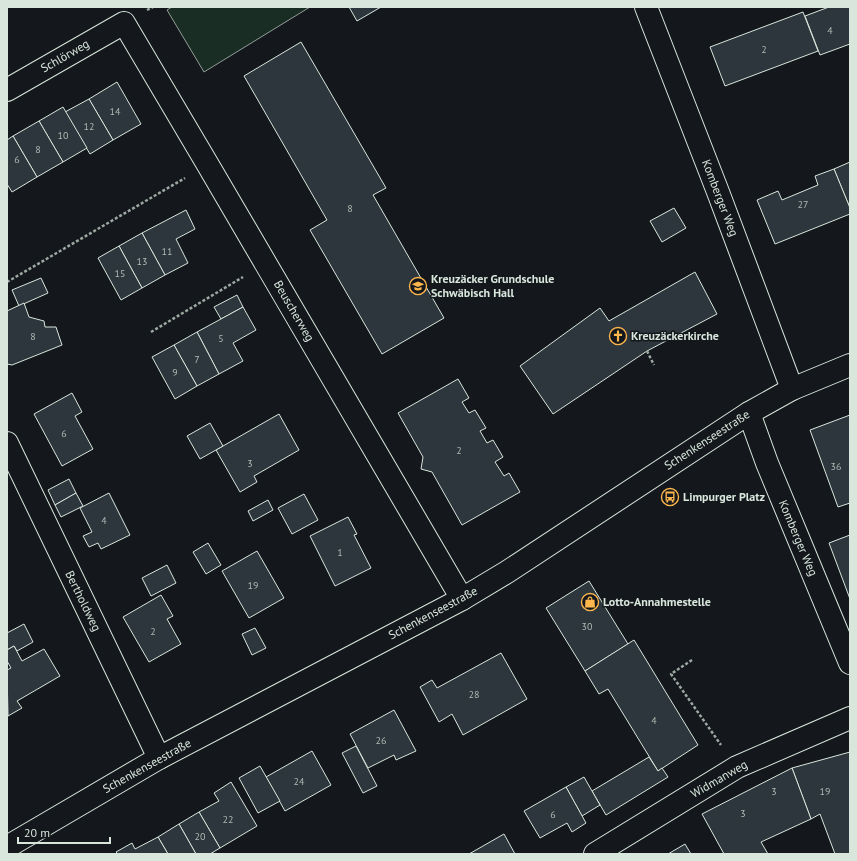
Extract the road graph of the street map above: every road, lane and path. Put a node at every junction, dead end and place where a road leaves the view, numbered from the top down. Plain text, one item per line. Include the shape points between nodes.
1 (646, 7) edge
2 (124, 23) joint
3 (7, 90) edge
4 (208, 165) junction
5 (266, 264) junction
6 (7, 282) edge
7 (151, 332) dead end
8 (647, 351) dead end
9 (850, 365) edge
10 (654, 366) dead end
11 (792, 389) junction
12 (749, 413) junction
13 (7, 444) edge
14 (462, 599) junction
15 (692, 660) dead end
16 (850, 662) edge
17 (850, 718) edge
18 (159, 758) junction
19 (736, 767) junction
20 (7, 847) edge
21 (595, 854) edge

1 - 11 street, Komberger Weg
2 - 3 street, Schlörweg
2 - 4 street, Beuscherweg
4 - 5 street, Beuscherweg
4 - 6 path
5 - 7 path
5 - 14 street, Beuscherweg
8 - 10 path
9 - 11 street, Schenkenseestraße
11 - 12 street, Schenkenseestraße
12 - 14 street, Schenkenseestraße
12 - 16 street, Komberger Weg via 767,463
13 - 18 street, Bertholdweg
14 - 18 street, Schenkenseestraße
15 - 19 path via 671,674
17 - 19 street, Widmanweg
18 - 20 street, Schenkenseestraße
19 - 21 street, Widmanweg

